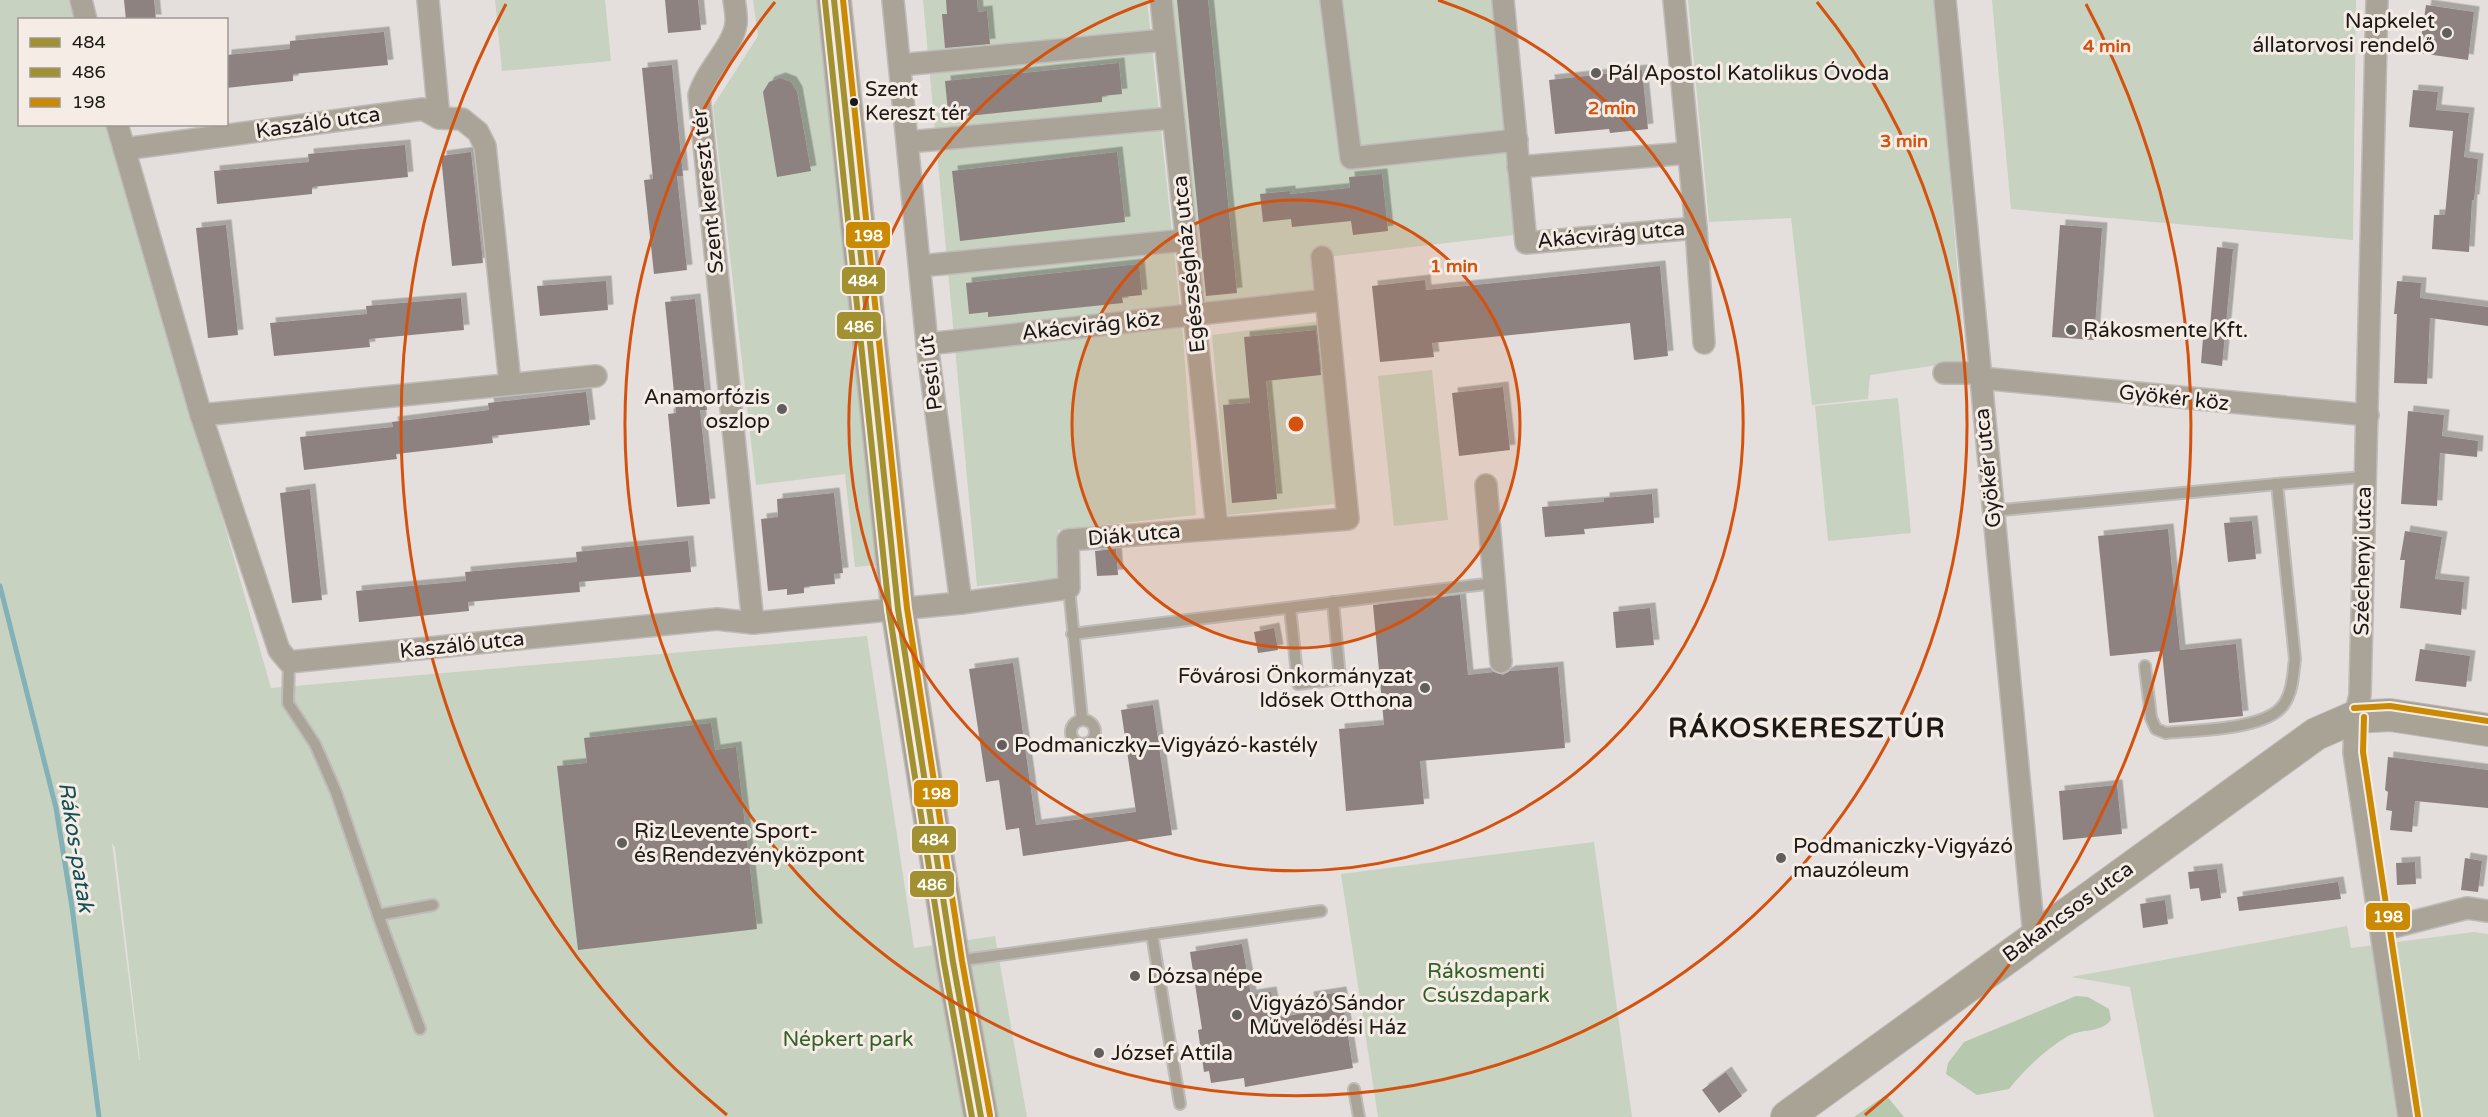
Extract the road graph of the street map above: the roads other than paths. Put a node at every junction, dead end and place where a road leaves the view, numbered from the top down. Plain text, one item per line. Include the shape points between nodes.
1 (81, 0) edge
2 (428, 0) edge
3 (734, 0) edge
4 (834, 0) edge
5 (893, 0) edge
6 (1161, 0) edge
7 (1331, 0) edge
8 (1503, 0) edge
9 (1674, 0) edge
10 (1945, 0) edge
11 (2377, 0) edge
12 (86, 18) edge
13 (1165, 40) junction
14 (900, 65) junction
15 (439, 118) junction
16 (1173, 118) junction
17 (118, 126) edge
18 (1517, 140) junction
19 (908, 142) junction
20 (124, 149) junction
21 (1688, 153) junction
22 (1518, 167) junction
23 (1696, 228) junction
24 (1186, 240) junction
25 (1322, 257) dead end
26 (920, 266) junction
27 (1326, 300) junction
28 (1194, 314) junction
29 (1704, 343) dead end
30 (927, 344) junction
31 (1944, 373) dead end
32 (1979, 375) junction
33 (596, 376) dead end
34 (510, 383) junction
35 (201, 415) junction
36 (2368, 415) junction
37 (2364, 477) junction
38 (2277, 484) junction
39 (1486, 485) dead end
40 (1992, 511) junction
41 (1217, 528) junction
42 (1494, 583) junction
43 (1069, 588) junction
44 (1332, 602) junction
45 (961, 603) junction
46 (1290, 608) junction
47 (898, 609) junction
48 (753, 623) junction
49 (1072, 634) junction
50 (289, 662) junction
51 (1501, 662) dead end
52 (2145, 666) dead end
53 (2355, 717) junction
54 (1082, 720) dead end
55 (2488, 730) edge
56 (433, 905) dead end
57 (1322, 911) dead end
58 (2488, 911) edge
59 (378, 915) junction
60 (2381, 930) junction
61 (1152, 934) junction
62 (2034, 936) junction
63 (953, 962) junction
64 (420, 1029) dead end
65 (1354, 1089) dead end
66 (1180, 1104) dead end
67 (981, 1117) edge
68 (1359, 1117) edge
69 (1787, 1117) edge
70 (2409, 1117) edge

1 - 12 street
2 - 15 street
3 - 48 street, Szent kereszt tér via 736,23 732,37 703,80 699,95
4 - 47 main road
5 - 14 street, Pesti út
6 - 13 street, Egészségház utca
7 - 18 street via 1351,158
8 - 18 street
9 - 21 street
10 - 32 street, Gyökér utca
11 - 36 street, Széchenyi utca
13 - 14 street
13 - 16 street, Egészségház utca
14 - 19 street, Pesti út
15 - 20 street, Kaszáló utca via 423,109
15 - 34 street, Kaszáló utca via 462,119 478,132 485,146
16 - 19 street
16 - 24 street, Egészségház utca
17 - 20 street
18 - 22 street
19 - 26 street, Pesti út
20 - 35 street
21 - 22 street
21 - 23 street
22 - 23 street, Akácvirág utca via 1526,243
23 - 29 street
24 - 26 street
24 - 28 street, Egészségház utca
25 - 27 street
26 - 30 street, Pesti út
27 - 28 street, Akácvirág köz
27 - 41 street, Diák utca via 1348,519
28 - 30 street, Akácvirág köz
28 - 41 street, Egészségház utca
30 - 45 street, Pesti út
31 - 32 street, Gyökér köz
32 - 36 street, Gyökér köz
32 - 40 street, Gyökér utca
33 - 34 street
34 - 35 street
35 - 50 street via 279,650
36 - 37 street, Széchenyi utca
37 - 38 lane
37 - 53 street, Széchenyi utca via 2360,695
38 - 40 lane
38 - 52 lane via 2295,659 2284,705 2267,718 2250,723 2166,733 2156,729 2151,718
39 - 42 street
40 - 62 street, Gyökér utca
41 - 43 street, Diák utca via 1068,540
42 - 44 lane
42 - 51 street
43 - 45 street
43 - 49 lane
44 - 46 lane
44 - 46 lane via 1340,679 1298,684
45 - 47 street
46 - 49 lane
47 - 48 street, Kaszáló utca
47 - 63 main road
48 - 50 street, Kaszáló utca via 717,619
49 - 54 lane
50 - 59 lane via 288,703 315,744 336,792
53 - 55 street via 2390,715
53 - 60 street, Széchenyi utca via 2354,753
53 - 62 street, Bakancsos utca via 2316,734
56 - 59 lane
57 - 61 lane
58 - 60 street via 2467,908
59 - 64 lane
60 - 70 street, Széchenyi utca
61 - 63 lane
61 - 66 lane
62 - 69 street, Bakancsos utca
63 - 67 main road
65 - 68 lane

